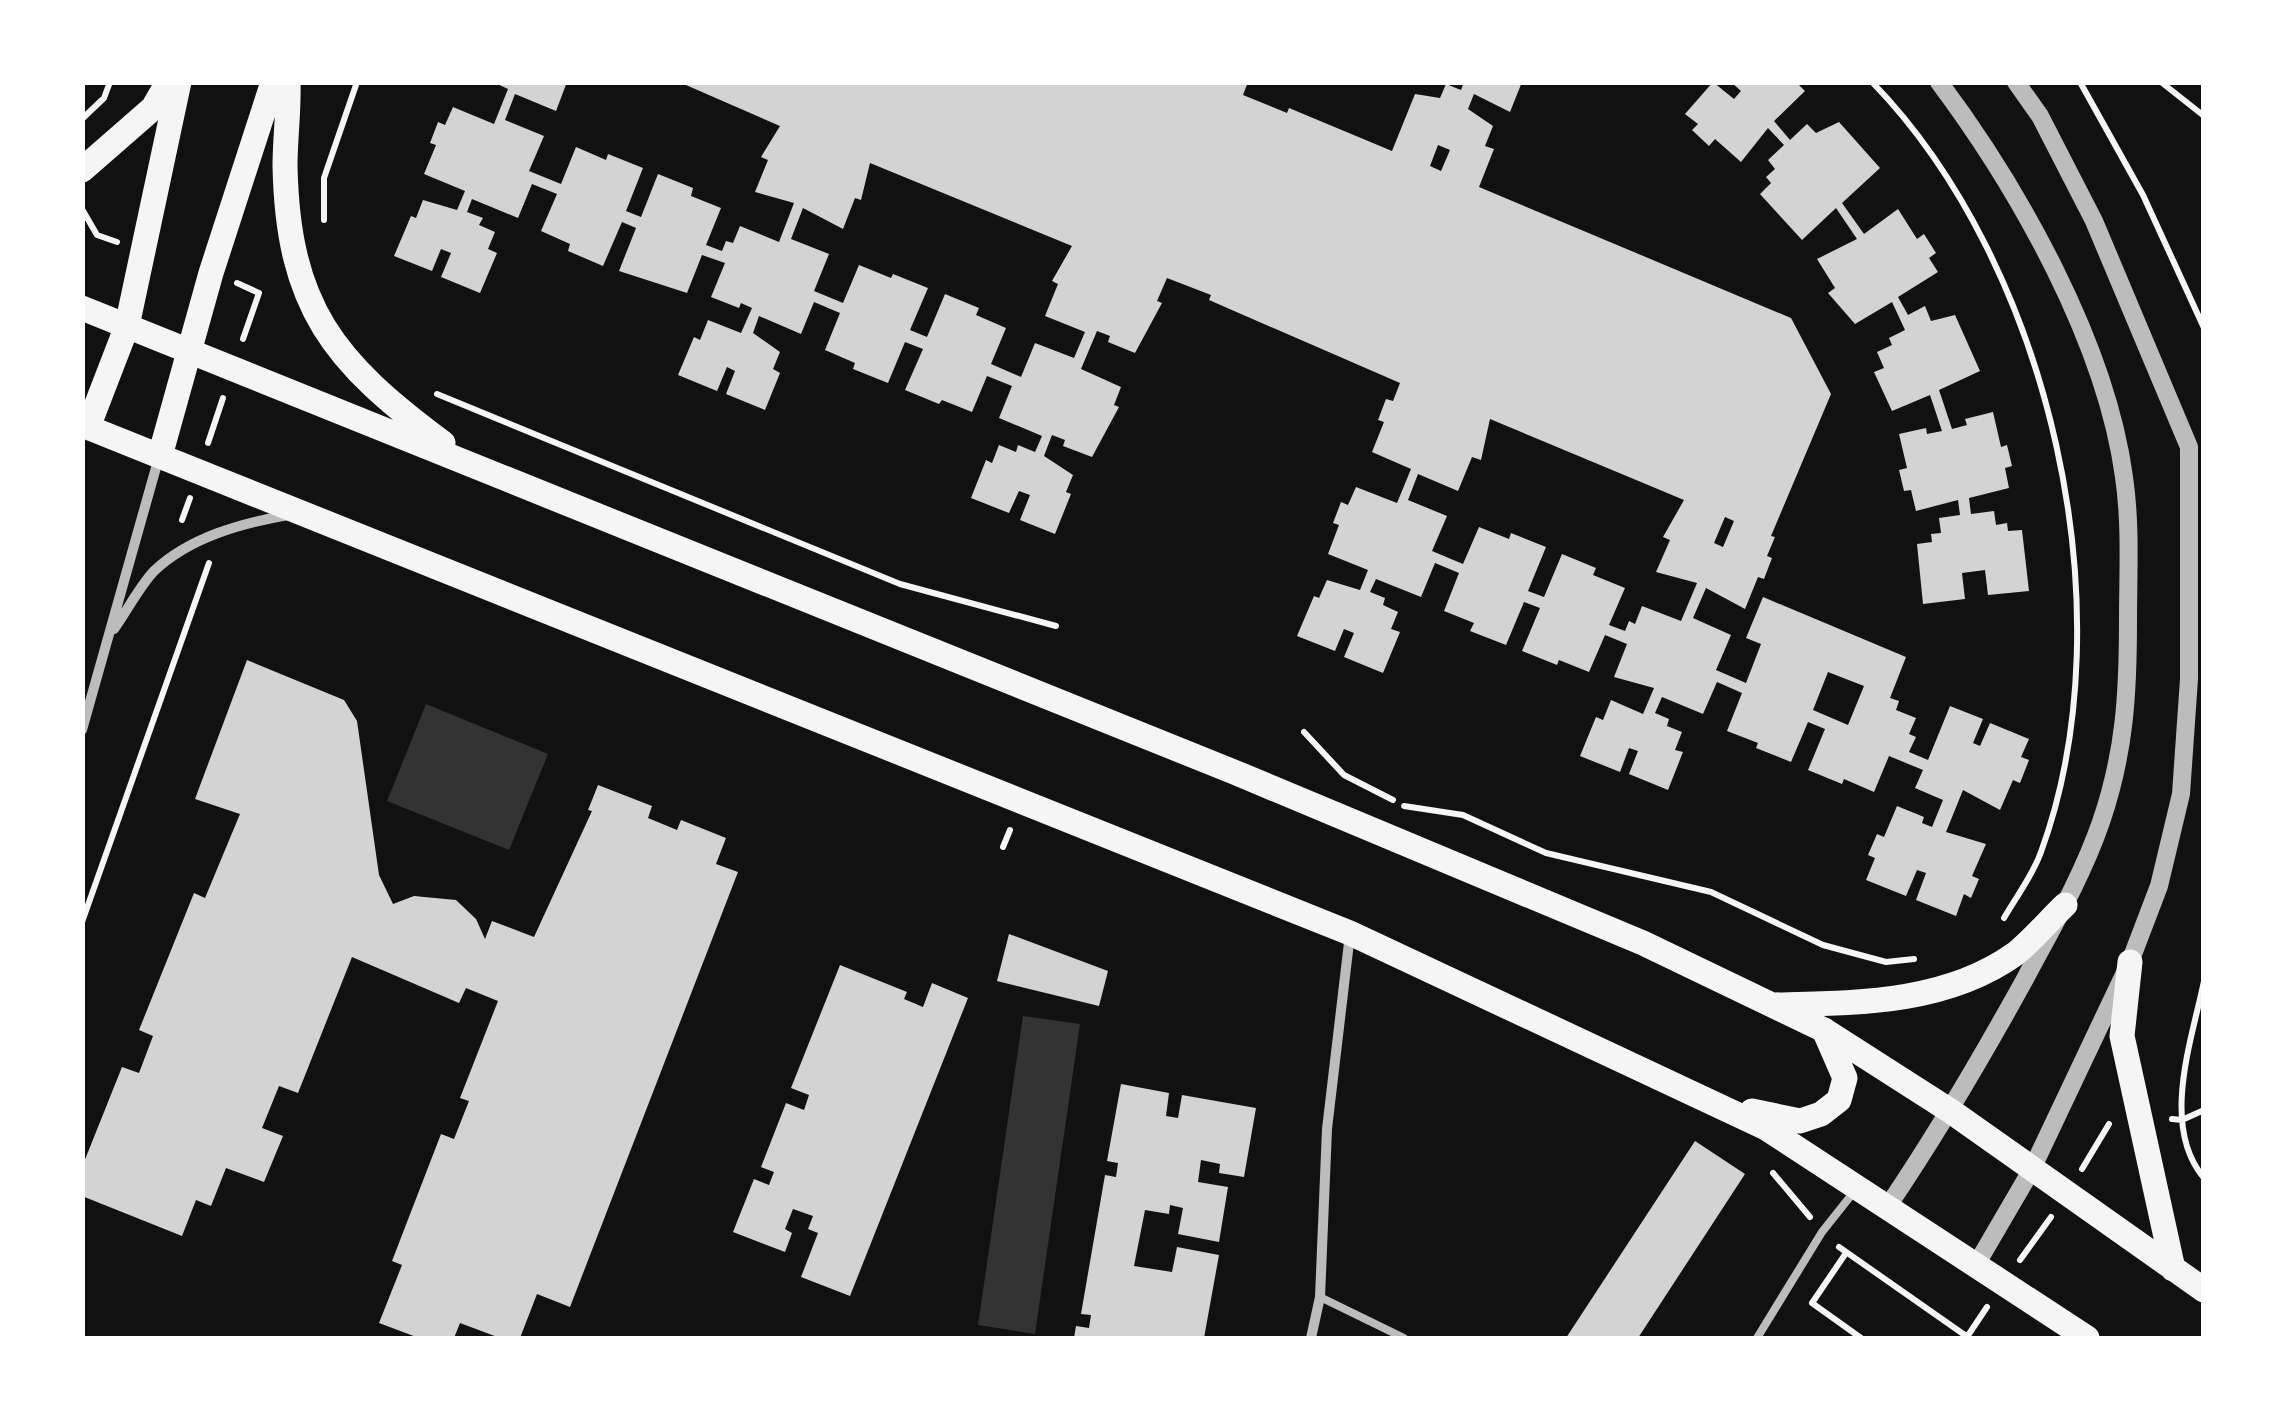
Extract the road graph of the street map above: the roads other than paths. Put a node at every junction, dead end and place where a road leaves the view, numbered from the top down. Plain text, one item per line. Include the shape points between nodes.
1 (168, 82) edge
2 (179, 82) edge
3 (273, 82) edge
4 (288, 82) edge
5 (1939, 82) edge
6 (2016, 82) edge
7 (82, 170) edge
8 (82, 308) edge
9 (128, 326) junction
10 (189, 351) junction
11 (84, 432) edge
12 (160, 456) junction
13 (470, 464) junction
14 (300, 512) junction
15 (108, 638) junction
16 (82, 730) edge
17 (2065, 904) junction
18 (1350, 933) junction
19 (2130, 962) junction
20 (1769, 1005) junction
21 (1824, 1030) junction
22 (1716, 1104) junction
23 (1952, 1112) junction
24 (2032, 1169) junction
25 (1859, 1185) junction
26 (1888, 1206) junction
27 (1976, 1265) junction
28 (2173, 1269) junction
29 (2204, 1290) edge
30 (1320, 1297) junction
31 (1311, 1338) edge
32 (1404, 1338) edge
33 (1757, 1338) edge
34 (2087, 1338) edge

1 - 7 main road via 153,108
2 - 9 main road
3 - 10 main road
4 - 13 main road via 291,246 320,325 371,387
5 - 17 street via 2064,288 2104,385 2124,476 2126,730 2101,823
6 - 19 street via 2094,220 2190,447 2190,680 2181,794 2160,886
8 - 9 main road
9 - 10 main road
9 - 11 main road
10 - 12 main road
10 - 13 main road
11 - 12 main road
12 - 14 main road
12 - 15 street
13 - 20 main road via 1414,846
14 - 15 street via 238,524 196,544 154,572
14 - 18 main road
15 - 16 street
17 - 20 main road via 2014,954 1964,978 1892,1002
17 - 23 street
18 - 22 main road
18 - 30 street via 1327,1129
19 - 24 street
19 - 28 main road via 2122,1036
20 - 21 main road
21 - 22 main road via 1845,1078 1839,1100 1821,1114 1800,1121
21 - 23 main road
22 - 25 main road
23 - 24 main road
23 - 26 street
24 - 27 street
24 - 28 main road
25 - 26 main road
25 - 33 lane
26 - 27 main road
27 - 34 main road
28 - 29 main road
30 - 31 street
30 - 32 lane

